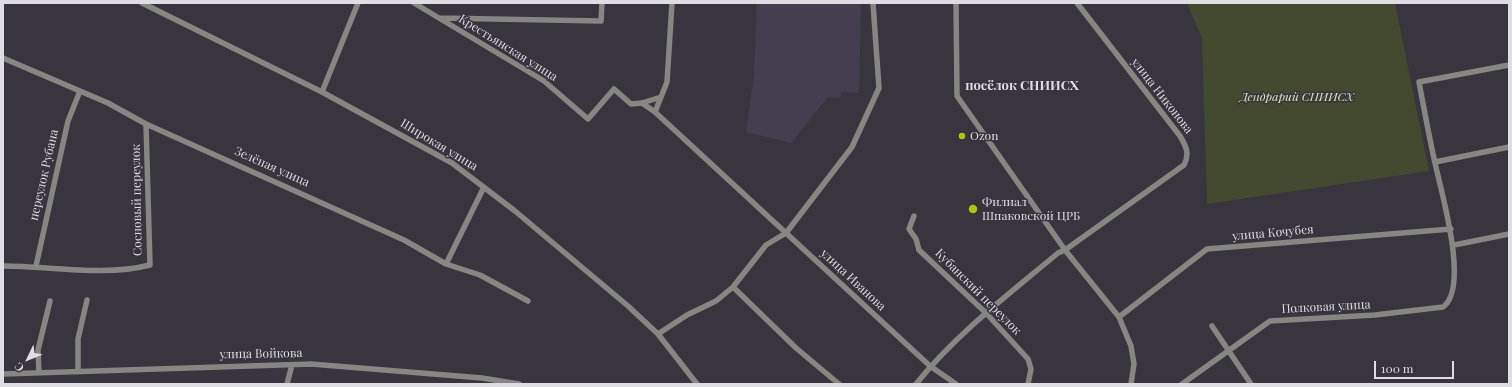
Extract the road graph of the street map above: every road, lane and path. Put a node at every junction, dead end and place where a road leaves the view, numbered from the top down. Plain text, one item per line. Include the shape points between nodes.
1 (142, 3) edge
2 (358, 3) edge
3 (414, 3) edge
4 (602, 3) edge
5 (672, 3) edge
6 (873, 3) edge
7 (956, 3) edge
8 (1077, 3) edge
9 (439, 18) junction
10 (3, 59) edge
11 (1509, 65) edge
12 (80, 91) junction
13 (322, 92) junction
14 (661, 97) junction
15 (642, 103) junction
16 (655, 112) junction
17 (146, 124) junction
18 (1509, 147) edge
19 (1435, 162) junction
20 (484, 187) junction
21 (914, 216) dead end
22 (1451, 229) junction
23 (786, 233) junction
24 (1509, 234) edge
25 (1454, 245) junction
26 (1065, 250) junction
27 (446, 264) junction
28 (3, 266) edge
29 (36, 266) junction
30 (733, 287) junction
31 (87, 300) dead end
32 (50, 301) dead end
33 (528, 301) dead end
34 (986, 313) junction
35 (1119, 317) junction
36 (1212, 326) dead end
37 (658, 334) junction
38 (1228, 352) junction
39 (292, 365) junction
40 (930, 366) junction
41 (78, 372) junction
42 (38, 373) junction
43 (3, 374) edge
44 (287, 384) edge
45 (519, 384) edge
46 (697, 384) edge
47 (839, 384) edge
48 (916, 384) edge
49 (956, 384) edge
50 (1028, 384) edge
51 (1131, 384) edge
52 (1182, 384) edge
53 (1251, 384) edge

1 - 13 street, Широкая улица
2 - 13 street
3 - 9 street, Крестьянская улица
4 - 9 street via 601,21
5 - 14 street via 667,82
6 - 23 street via 879,88 852,147
7 - 26 street via 957,96
8 - 26 street, улица Никонова via 1180,136 1186,146 1188,157 1184,165
9 - 15 street, Крестьянская улица via 544,81 588,119 614,89 631,104
10 - 12 street, Зелёная улица
11 - 19 street via 1419,82
12 - 17 street, Зелёная улица
12 - 29 street, переулок Рубана via 68,121
13 - 20 street, Широкая улица via 430,149
14 - 15 street
14 - 16 street
15 - 16 street, улица Иванова
16 - 23 street, улица Иванова
17 - 27 street, Зелёная улица via 404,240
17 - 29 street, Сосновый переулок via 150,265 104,270 62,270
18 - 19 street
19 - 22 street
20 - 27 street
20 - 37 street, Широкая улица via 628,306
21 - 34 street, Кубанский переулок via 909,229 920,250
22 - 25 street
22 - 35 street, улица Кочубея via 1207,249
23 - 30 street via 766,245
23 - 40 street, улица Иванова
24 - 25 street
25 - 38 street, Полковая улица via 1451,298 1443,307 1375,315 1270,321
26 - 34 street, улица Никонова via 1058,253
26 - 35 street
27 - 33 street, Зелёная улица via 480,275
28 - 29 street
30 - 37 street via 716,301 687,314
30 - 47 street via 796,348
31 - 41 street via 78,339
32 - 42 street via 38,350
34 - 40 street, улица Никонова
34 - 50 street, Кубанский переулок via 1028,359 1031,369
35 - 51 street via 1131,346 1134,364
36 - 38 street
37 - 46 street, Широкая улица
38 - 52 street, Полковая улица
38 - 53 street
39 - 41 street, улица Войкова
39 - 44 street
39 - 45 street, улица Войкова via 311,364 427,373
40 - 48 street, улица Никонова
40 - 49 street, улица Иванова
41 - 42 street, улица Войкова
42 - 43 street, улица Войкова

